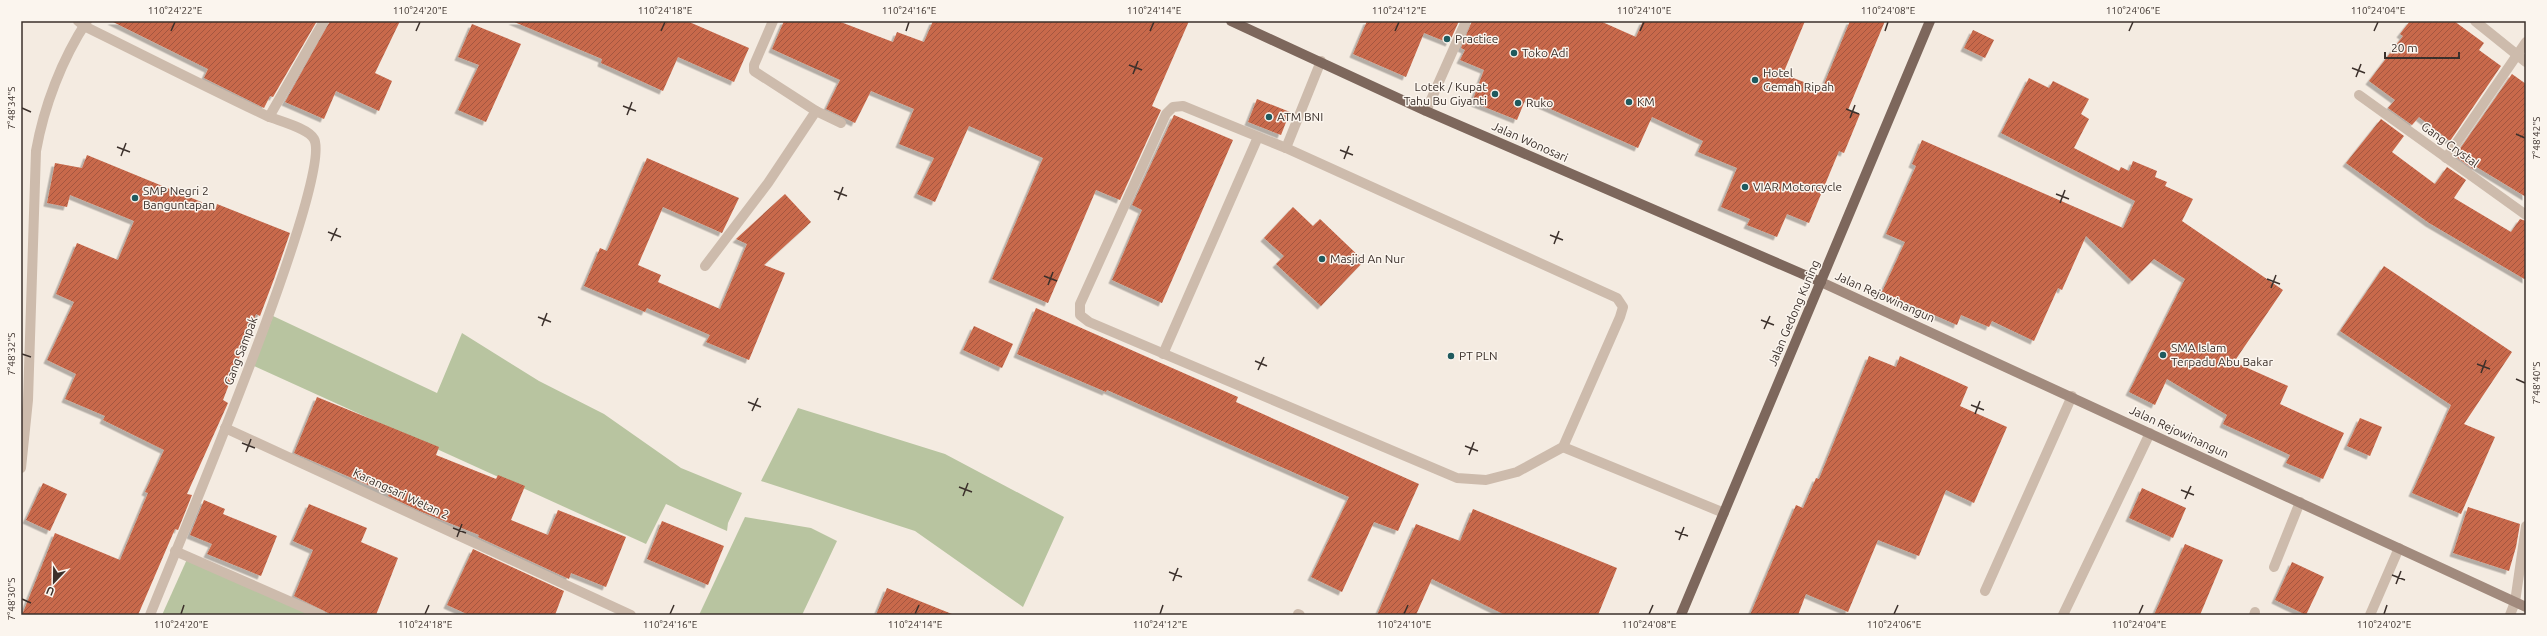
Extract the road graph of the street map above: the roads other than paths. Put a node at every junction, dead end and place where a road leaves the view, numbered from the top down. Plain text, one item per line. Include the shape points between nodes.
1 (324, 21) edge
2 (773, 21) edge
3 (1231, 21) edge
4 (1466, 21) edge
5 (1930, 21) edge
6 (2475, 21) edge
7 (83, 23) edge
8 (2526, 42) edge
9 (2516, 56) junction
10 (1321, 61) junction
11 (2526, 62) edge
12 (2359, 95) dead end
13 (816, 111) junction
14 (1426, 111) junction
15 (269, 117) junction
16 (841, 123) dead end
17 (1258, 137) junction
18 (1286, 148) junction
19 (2446, 158) junction
20 (2526, 215) edge
21 (705, 266) dead end
22 (1821, 282) junction
23 (1163, 354) junction
24 (2072, 396) junction
25 (225, 428) junction
26 (2150, 432) junction
27 (1563, 447) junction
28 (21, 468) edge
29 (2300, 502) junction
30 (1724, 513) junction
31 (2526, 526) edge
32 (2399, 548) junction
33 (175, 551) junction
34 (2274, 567) dead end
35 (1985, 591) dead end
36 (2515, 602) junction
37 (2526, 607) edge
38 (150, 615) edge
39 (321, 615) edge
40 (631, 615) edge
41 (1681, 615) edge
42 (2063, 615) edge
43 (2370, 615) edge
44 (2510, 615) edge

1 - 15 street
2 - 13 street via 754,65 754,71
3 - 10 main road, Jalan Wonosari
4 - 14 street
5 - 22 main road, Jalan Gedong Kuning
6 - 9 street
7 - 15 street, Gang Sampak
7 - 28 street via 45,112 36,151 28,393
8 - 9 street
9 - 11 street
9 - 19 street
10 - 14 main road, Jalan Wonosari
10 - 18 street
12 - 19 street, Gang Crystal
13 - 16 street
13 - 21 street via 768,182
14 - 22 main road, Jalan Wonosari
15 - 25 street, Gang Sampak via 310,133 316,140 317,155 302,221
17 - 18 street
17 - 23 street
17 - 23 street via 1183,106 1174,107 1166,114 1080,304 1080,315 1089,322
18 - 27 street via 1617,298 1622,308 1620,317
19 - 20 street, Gang Crystal
22 - 24 main road, Jalan Rejowinangun
22 - 30 main road, Jalan Gedong Kuning
23 - 27 street via 1457,478 1486,480 1517,472
24 - 26 main road, Jalan Rejowinangun
24 - 35 street
25 - 33 street, Gang Sampak
25 - 40 street, Karangsari Wetan 2
26 - 29 main road, Jalan Rejowinangun
26 - 42 street
27 - 30 street
29 - 32 main road, Jalan Rejowinangun
29 - 34 street
30 - 41 main road, Jalan Gedong Kuning
31 - 36 street
32 - 36 main road, Jalan Rejowinangun
32 - 43 street
33 - 38 street, Gang Sampak
33 - 39 street
36 - 37 main road, Jalan Rejowinangun
36 - 44 street

